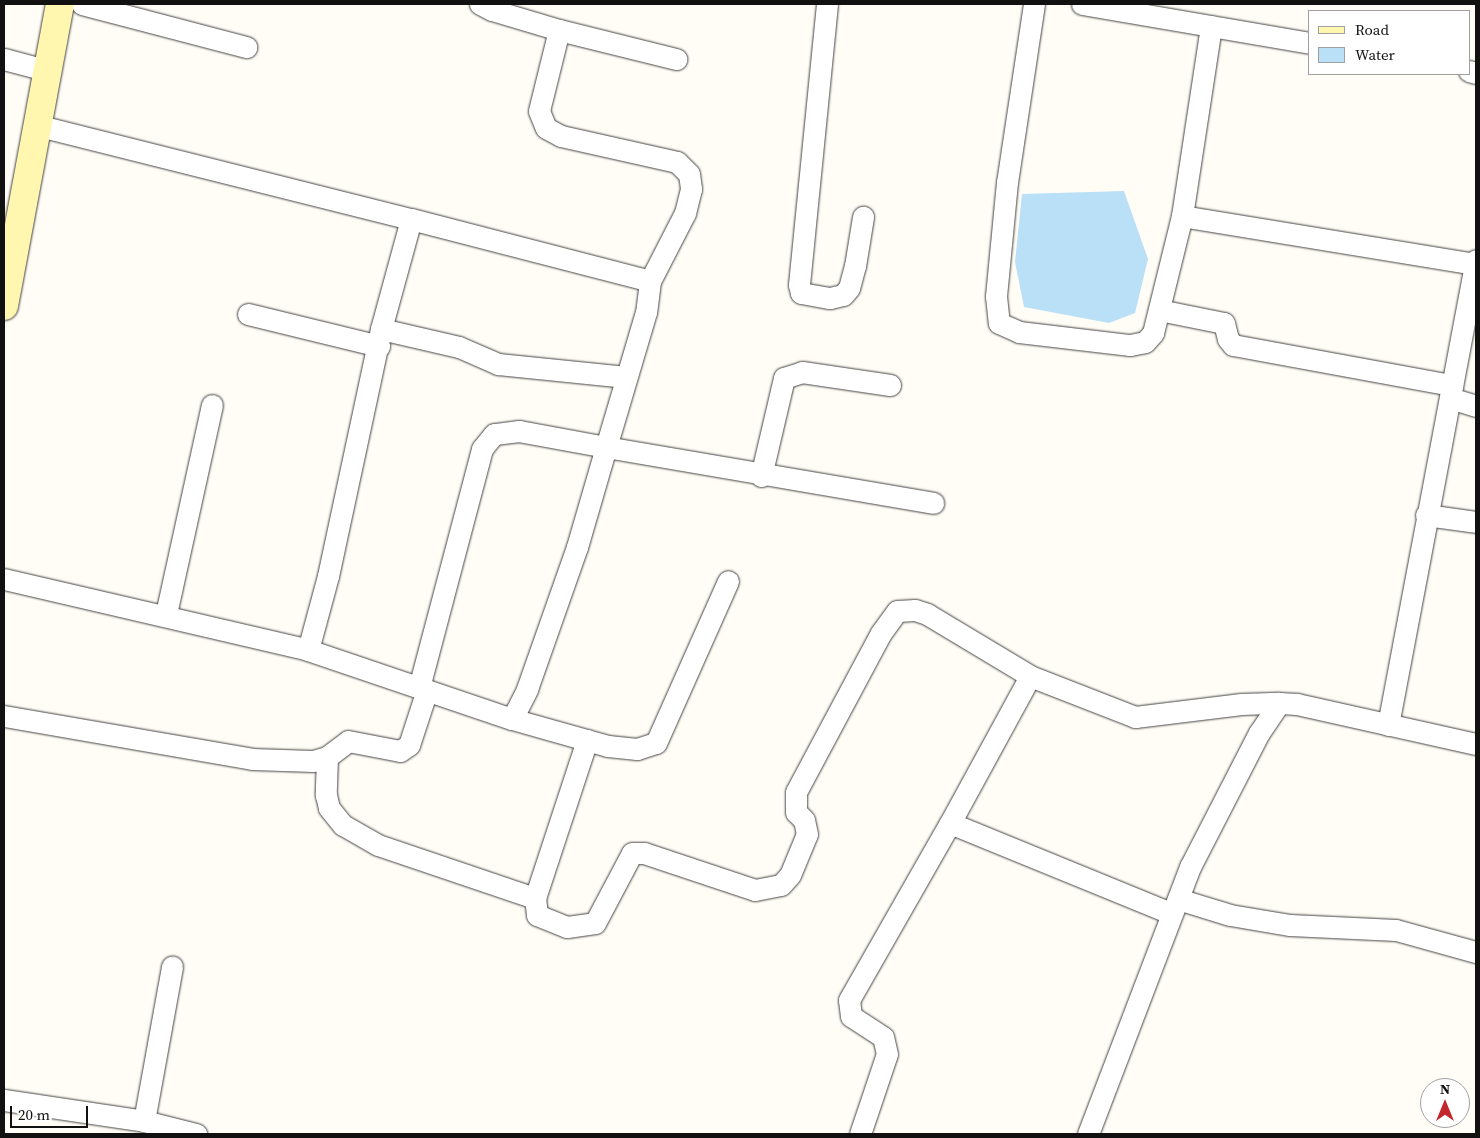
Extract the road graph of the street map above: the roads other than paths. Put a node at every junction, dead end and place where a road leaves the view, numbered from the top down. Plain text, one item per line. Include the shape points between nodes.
1 (60, 4) edge
2 (82, 4) edge
3 (480, 4) edge
4 (827, 4) edge
5 (1034, 4) edge
6 (1082, 4) edge
7 (1211, 26) junction
8 (559, 30) junction
9 (1308, 43) edge
10 (246, 47) dead end
11 (4, 59) edge
12 (676, 59) dead end
13 (48, 71) junction
14 (40, 126) junction
15 (1182, 216) junction
16 (863, 217) dead end
17 (412, 219) junction
18 (1476, 262) edge
19 (650, 281) junction
20 (4, 306) edge
21 (1159, 310) junction
22 (248, 314) dead end
23 (380, 337) junction
24 (626, 377) junction
25 (890, 385) dead end
26 (1451, 392) junction
27 (212, 405) dead end
28 (1476, 406) edge
29 (606, 447) junction
30 (761, 476) junction
31 (933, 503) dead end
32 (1426, 515) junction
33 (1476, 522) edge
34 (4, 580) edge
35 (728, 581) dead end
36 (166, 614) junction
37 (308, 650) junction
38 (1030, 676) junction
39 (423, 688) junction
40 (1279, 704) junction
41 (4, 716) edge
42 (512, 719) junction
43 (1388, 725) junction
44 (587, 740) junction
45 (1476, 744) edge
46 (327, 757) junction
47 (950, 823) junction
48 (535, 898) junction
49 (1174, 906) junction
50 (1476, 952) edge
51 (172, 967) dead end
52 (4, 1100) edge
53 (150, 1126) edge
54 (196, 1134) edge
55 (860, 1134) edge
56 (1088, 1134) edge

1 - 13 street
2 - 10 street
3 - 8 street
4 - 16 street via 799,285 801,293 830,298 843,296 849,288 855,266
5 - 21 street via 1007,182 996,296 999,323 1019,332 1130,345 1145,342 1153,333
6 - 7 street
7 - 9 street
7 - 15 street
8 - 12 street
8 - 19 street via 539,111 546,128 561,136 677,162 690,174 691,189 685,213
11 - 13 street
13 - 14 street
14 - 17 street
14 - 20 street
15 - 18 street
15 - 21 street
17 - 19 street
17 - 23 street
18 - 26 street
19 - 24 street via 646,312
21 - 26 street via 1224,323 1228,339 1234,345
22 - 23 street
23 - 24 street via 459,347 498,364
23 - 37 street via 328,576
24 - 29 street
25 - 30 street via 802,372 784,378
26 - 28 street
26 - 32 street
27 - 36 street
29 - 30 street
29 - 39 street via 519,431 494,434 487,440 476,469
29 - 42 street via 577,547 527,689
30 - 31 street
32 - 33 street
32 - 43 street
34 - 36 street
35 - 44 street via 656,743 637,749
36 - 37 street
37 - 39 street
38 - 40 street via 1135,717 1241,704
38 - 47 street
38 - 48 street via 927,614 915,610 897,611 885,627 796,792 794,804 804,820 807,834 790,875 781,885 755,890 644,853 632,854 624,862 594,923 567,928 548,922 537,915
39 - 42 street
39 - 46 street via 409,745 400,751 348,741
40 - 43 street via 1296,704
40 - 49 street via 1259,733 1215,814
41 - 46 street via 252,759 313,761
42 - 44 street
43 - 45 street
44 - 48 street
46 - 48 street via 326,796 329,808 343,825 378,845
47 - 49 street
47 - 55 street via 849,1000 851,1016 882,1038 886,1054
49 - 50 street via 1290,925 1396,930
49 - 56 street
51 - 53 street
52 - 53 street
53 - 54 street

